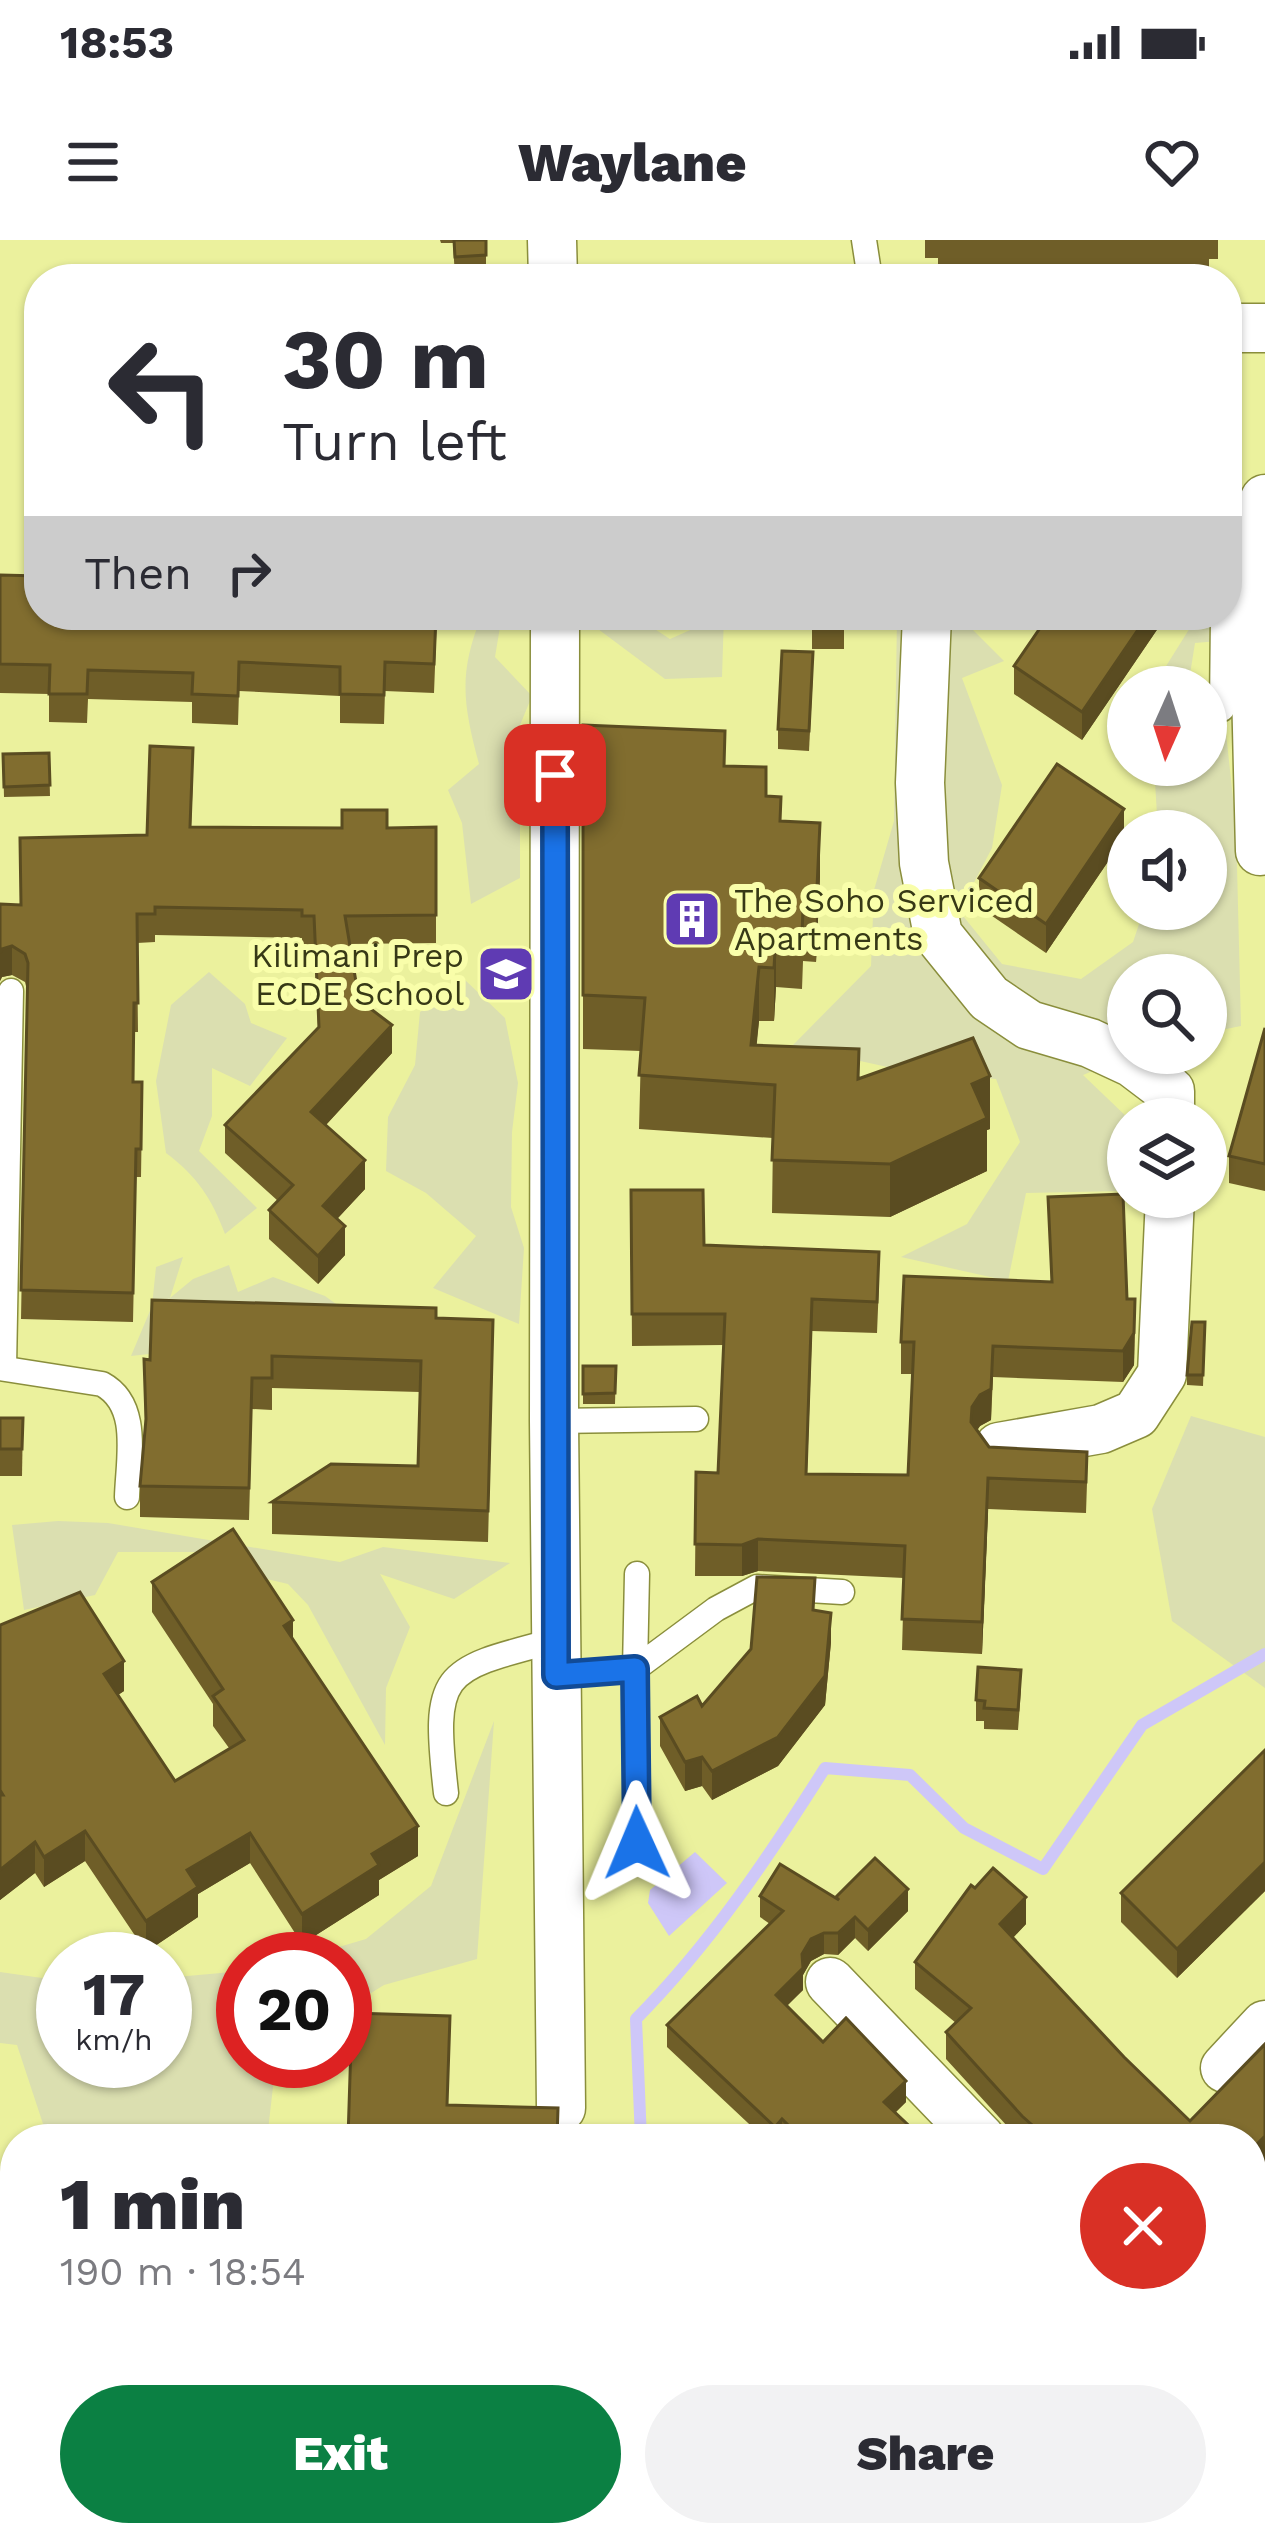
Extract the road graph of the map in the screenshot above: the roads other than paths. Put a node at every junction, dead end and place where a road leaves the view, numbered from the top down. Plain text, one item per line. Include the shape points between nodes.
1 (1265, 499) edge
2 (555, 630) edge
3 (926, 630) edge
4 (1223, 630) edge
5 (1222, 666) edge
6 (1260, 851) dead end
7 (11, 991) dead end
8 (1170, 1098) edge
9 (1169, 1218) edge
10 (2, 1368) edge
11 (696, 1419) dead end
12 (554, 1421) junction
13 (999, 1447) edge
14 (127, 1497) dead end
15 (637, 1574) dead end
16 (842, 1592) dead end
17 (556, 1658) junction
18 (635, 1669) junction
19 (446, 1793) dead end
20 (637, 1843) dead end
21 (830, 1982) dead end
22 (1265, 2025) edge
23 (1226, 2068) dead end
24 (561, 2108) edge
25 (967, 2124) edge

1 - 6 street via 1253,566
2 - 12 street
3 - 8 street via 920,782 938,935 989,998 1029,1025 1133,1063
4 - 5 lane
7 - 10 lane
9 - 13 street via 1162,1374 1136,1414 1101,1429
10 - 14 lane via 113,1390 128,1424
11 - 12 lane
12 - 17 street
15 - 18 lane
16 - 18 lane via 757,1587
17 - 18 lane
17 - 19 lane via 478,1660 455,1678 439,1727
17 - 24 street
18 - 20 lane
21 - 25 street
22 - 23 street

